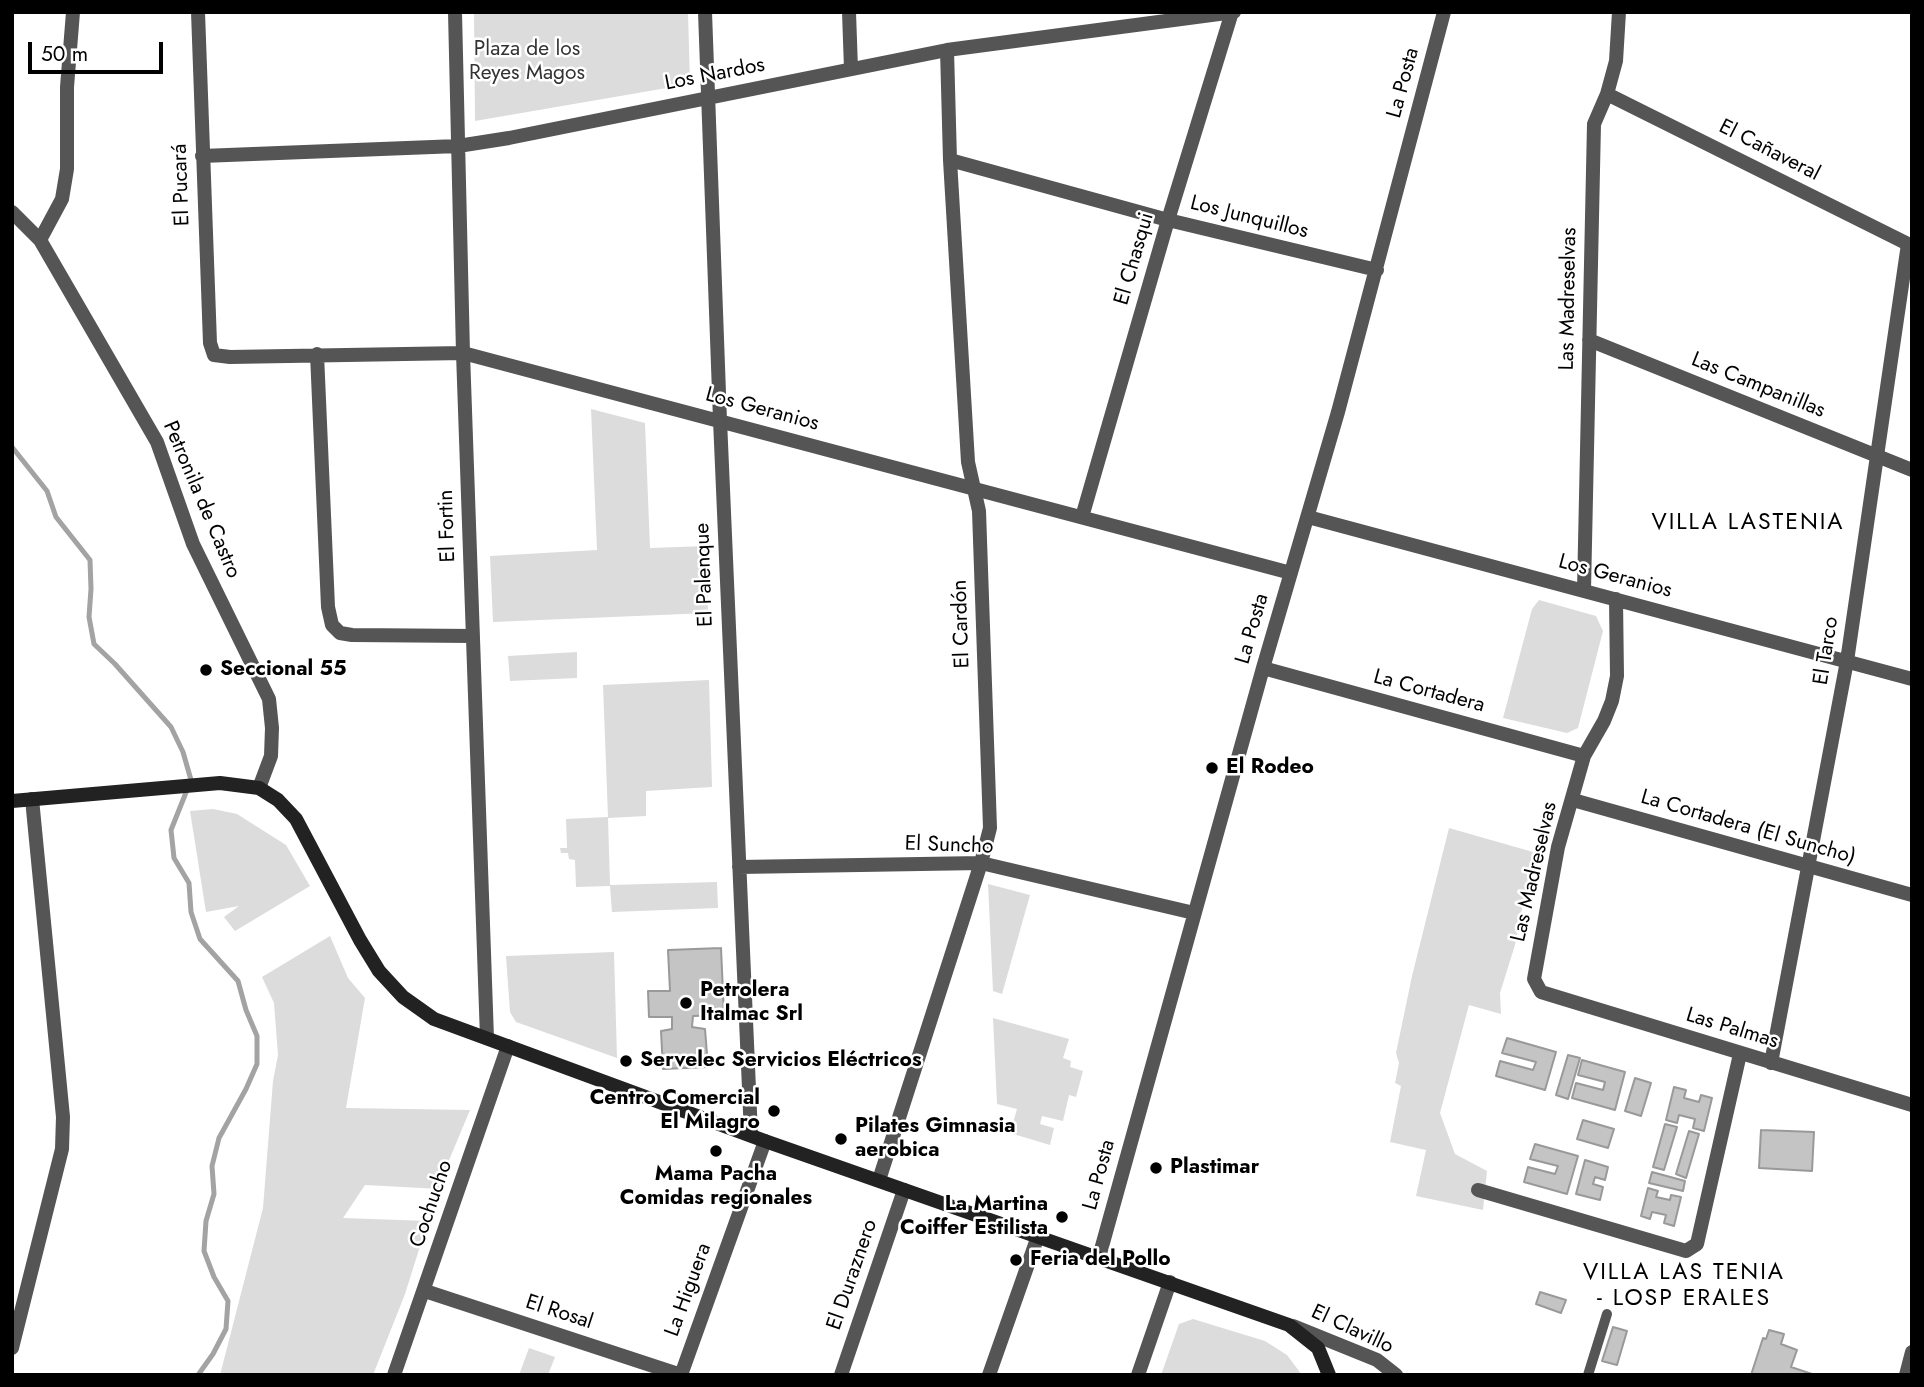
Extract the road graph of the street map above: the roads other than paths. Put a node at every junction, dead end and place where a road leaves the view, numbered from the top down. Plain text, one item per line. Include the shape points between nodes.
1 (74, 12) edge
2 (198, 12) edge
3 (455, 12) edge
4 (705, 12) edge
5 (849, 12) edge
6 (1233, 12) edge
7 (1444, 12) edge
8 (1619, 12) edge
9 (947, 50) junction
10 (851, 69) junction
11 (1607, 94) junction
12 (708, 97) junction
13 (458, 146) junction
14 (202, 156) junction
15 (950, 160) junction
16 (12, 212) edge
17 (1168, 220) junction
18 (40, 240) junction
19 (1910, 245) edge
20 (1377, 270) junction
21 (1589, 340) junction
22 (463, 353) junction
23 (317, 354) junction
24 (214, 355) joint
25 (720, 420) junction
26 (1877, 457) junction
27 (1912, 470) edge
28 (974, 487) junction
29 (1082, 517) junction
30 (1308, 517) junction
31 (1292, 573) junction
32 (1584, 590) junction
33 (1616, 599) junction
34 (472, 636) junction
35 (1847, 661) junction
36 (1263, 668) junction
37 (1912, 679) edge
38 (1584, 757) junction
39 (259, 788) junction
40 (32, 799) junction
41 (1573, 800) junction
42 (12, 801) edge
43 (981, 863) junction
44 (739, 867) junction
45 (1808, 867) junction
46 (1912, 895) edge
47 (1194, 913) junction
48 (1541, 992) joint
49 (487, 1038) junction
50 (508, 1046) junction
51 (1740, 1054) junction
52 (1771, 1063) junction
53 (1912, 1105) edge
54 (751, 1135) junction
55 (765, 1141) junction
56 (879, 1180) junction
57 (904, 1189) junction
58 (1478, 1190) dead end
59 (1038, 1236) junction
60 (1099, 1257) junction
61 (1170, 1282) junction
62 (425, 1291) junction
63 (1607, 1314) dead end
64 (1289, 1325) junction
65 (12, 1348) edge
66 (1912, 1352) edge
67 (394, 1375) edge
68 (681, 1375) edge
69 (841, 1375) edge
70 (989, 1375) edge
71 (1138, 1375) edge
72 (1329, 1375) edge
73 (1396, 1375) edge
74 (1587, 1375) edge
75 (1906, 1375) edge

1 - 18 street via 67,87 67,169 62,199
2 - 14 street, El Pucará
3 - 13 street, El Fortin
4 - 12 street, El Palenque
5 - 10 street
6 - 9 street, Los Nardos
6 - 17 street, El Chasqui
7 - 20 street, La Posta
8 - 11 street, Las Madreselvas via 1616,61
9 - 10 street, Los Nardos
9 - 15 street, El Cardón
10 - 12 street, Los Nardos
11 - 19 street, El Cañaveral
11 - 21 street, Las Madreselvas via 1594,124
12 - 13 street, Los Nardos
12 - 25 street, El Palenque
13 - 14 street, Los Nardos
13 - 22 street, El Fortin
14 - 24 street, El Pucará
15 - 17 street, Los Junquillos
15 - 28 street, El Cardón via 968,462
16 - 18 street, Petronila de Castro
17 - 20 street, Los Junquillos
17 - 29 street, El Chasqui
18 - 39 street, Petronila de Castro via 157,442 193,544 269,699 271,756
19 - 26 street, El Tarco
20 - 30 street, La Posta
21 - 26 street, Las Campanillas
21 - 32 street, Las Madreselvas
22 - 23 street, Los Geranios
22 - 25 street, Los Geranios
22 - 34 street, El Fortin
23 - 24 street, Los Geranios
23 - 34 street via 332,625 340,634 352,635
25 - 28 street, Los Geranios
25 - 44 street, El Palenque
26 - 27 street, Las Campanillas
26 - 35 street, El Tarco
28 - 29 street, Los Geranios
28 - 43 street, El Cardón via 979,511 990,828
29 - 31 street, Los Geranios
30 - 31 street, La Posta
30 - 32 street, Los Geranios
31 - 36 street, La Posta
32 - 33 street, Los Geranios
33 - 35 street, Los Geranios
33 - 38 street, Las Madreselvas via 1618,676 1604,721
34 - 49 street, El Fortin
35 - 37 street, Los Geranios
35 - 45 street, El Tarco
36 - 38 street, La Cortadera
36 - 47 street, La Posta
38 - 41 street, Las Madreselvas
39 - 40 main road via 219,783
39 - 49 main road via 296,819 379,971 403,997 435,1019
40 - 42 main road
40 - 65 street via 63,1117 62,1149
41 - 45 street, La Cortadera (El Suncho)
41 - 48 street, Las Madreselvas via 1558,847 1534,979
43 - 44 street, El Suncho
43 - 47 street, El Suncho
43 - 56 street, El Cardón
44 - 54 street, El Palenque
45 - 46 street, La Cortadera (El Suncho)
45 - 52 street, El Tarco
47 - 60 street, La Posta
48 - 51 street, Las Palmas
49 - 50 main road
50 - 54 main road
50 - 62 street, Cochucho
51 - 52 street, Las Palmas
51 - 58 street via 1697,1244 1686,1251
52 - 53 street, Las Palmas
54 - 55 main road
55 - 56 main road
55 - 68 street, La Higuera
56 - 57 main road
57 - 59 main road
57 - 69 street, El Duraznero
59 - 60 main road
59 - 70 street
60 - 61 main road
61 - 64 main road
61 - 71 street
62 - 67 street, Cochucho
62 - 68 street, El Rosal
63 - 74 lane
64 - 72 main road via 1318,1348
64 - 73 street, El Clavillo via 1377,1360
66 - 75 street

